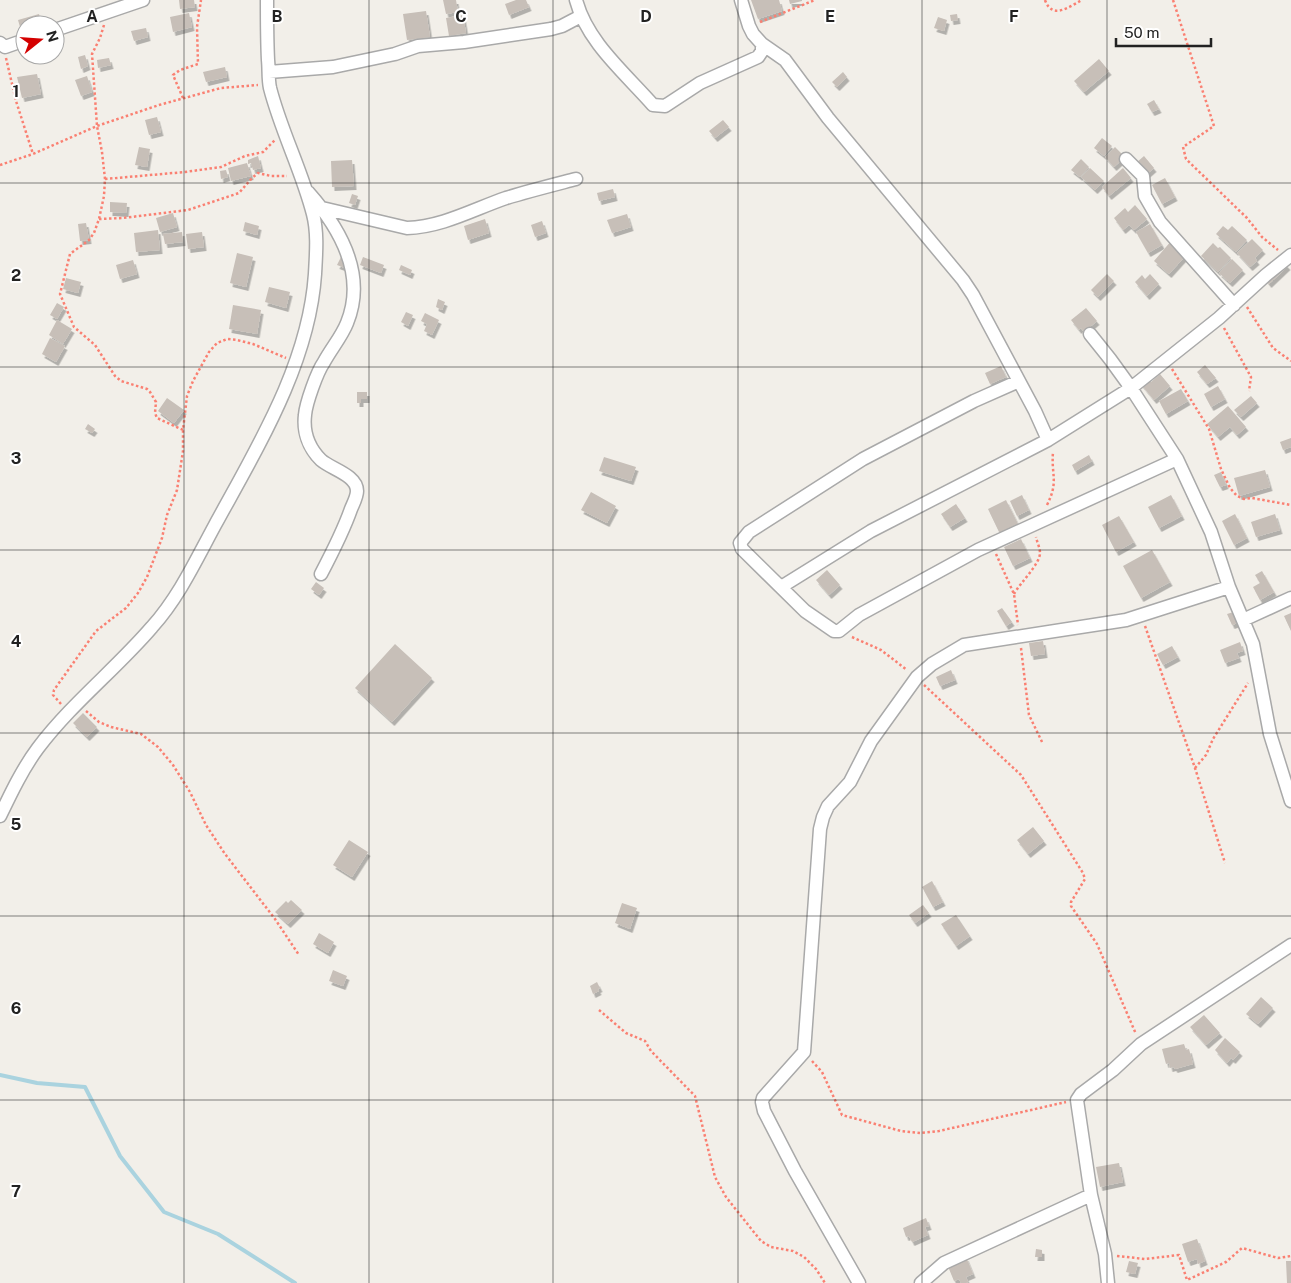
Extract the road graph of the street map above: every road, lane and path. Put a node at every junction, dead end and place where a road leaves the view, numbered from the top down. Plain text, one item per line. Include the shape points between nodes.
1 (143, 0) edge
2 (201, 0) edge
3 (267, 0) edge
4 (576, 0) edge
5 (741, 0) edge
6 (815, 0) edge
7 (1045, 0) edge
8 (1082, 0) edge
9 (1173, 0) edge
10 (110, 12) junction
11 (581, 16) junction
12 (748, 26) junction
13 (65, 27) edge
14 (15, 42) edge
15 (762, 44) junction
16 (2, 45) edge
17 (269, 72) junction
18 (269, 85) junction
19 (182, 98) junction
20 (97, 126) junction
21 (283, 132) junction
22 (34, 154) junction
23 (1126, 159) dead end
24 (0, 165) edge
25 (104, 179) junction
26 (576, 179) dead end
27 (303, 183) junction
28 (322, 208) junction
29 (99, 219) junction
30 (1289, 256) edge
31 (1237, 301) junction
32 (1219, 318) junction
33 (1090, 334) dead end
34 (1166, 359) junction
35 (1291, 361) edge
36 (296, 363) junction
37 (1019, 381) junction
38 (1131, 388) junction
39 (1249, 391) dead end
40 (182, 430) junction
41 (1059, 432) junction
42 (1048, 440) junction
43 (1177, 459) junction
44 (1291, 505) edge
45 (1038, 522) junction
46 (992, 544) junction
47 (321, 574) dead end
48 (780, 587) junction
49 (1229, 587) junction
50 (1014, 594) junction
51 (1291, 598) edge
52 (1142, 615) junction
53 (1243, 620) junction
54 (839, 631) junction
55 (1020, 637) junction
56 (1257, 669) junction
57 (917, 677) junction
58 (73, 707) junction
59 (1044, 744) dead end
60 (1195, 768) junction
61 (1291, 801) edge
62 (0, 816) edge
63 (1225, 863) dead end
64 (1291, 945) edge
65 (299, 955) dead end
66 (599, 1010) dead end
67 (1141, 1044) junction
68 (804, 1052) junction
69 (1077, 1100) junction
70 (1091, 1195) junction
71 (1105, 1254) junction
72 (1291, 1256) edge
73 (825, 1283) edge
74 (859, 1283) edge
75 (921, 1283) edge
76 (1108, 1283) edge

1 - 10 street
2 - 19 path via 197,27 198,64 173,75
3 - 17 street
4 - 11 street
5 - 12 street
6 - 12 path
7 - 8 path via 1056,12
9 - 30 path via 1214,126 1182,147 1186,159 1247,218 1262,237
10 - 13 street
10 - 20 path via 92,54
11 - 15 street via 590,32 653,105 665,106 700,83 758,57
11 - 17 street via 550,29 418,46 333,67
12 - 15 street
14 - 16 street
15 - 37 street via 785,60 828,118 963,280
16 - 22 path
17 - 18 street
18 - 19 path via 221,88
18 - 21 street
19 - 20 path
20 - 22 path
20 - 25 path
21 - 25 path via 263,152 221,167
21 - 27 street
22 - 24 path
23 - 31 street via 1143,176 1145,196 1160,222
25 - 29 path
26 - 28 street via 419,228
27 - 28 street
27 - 29 path via 258,173 240,193 188,210
27 - 36 street via 314,216 315,277
28 - 47 street via 340,234 349,255 354,277 353,303 347,323 322,364 307,406 305,429 311,447 322,461 351,479 357,490 347,520
29 - 40 path via 89,240 70,254 60,298 74,327 96,345 116,376 121,381 147,389 156,402 157,418
30 - 31 street
31 - 32 street
31 - 35 path via 1273,348
32 - 34 street
32 - 39 path via 1251,377
33 - 38 street
34 - 38 street
34 - 44 path via 1208,430 1230,488 1244,498
36 - 40 path via 237,340 217,343 193,381 187,396
36 - 58 street via 284,393 176,596 153,626
37 - 42 street
37 - 48 street via 863,460 743,537 742,549
38 - 41 street
38 - 43 street
40 - 58 path via 178,490 147,577 126,608 96,631 52,695
41 - 42 street
41 - 45 path via 1052,454 1054,492
42 - 48 street via 871,531
43 - 45 street
43 - 49 street via 1211,532
45 - 46 street
45 - 50 path via 1034,533 1040,554 1034,568
46 - 50 path
46 - 54 street via 859,615
48 - 54 street via 804,611
49 - 52 street
49 - 53 street
50 - 55 path
51 - 53 street
52 - 55 street
52 - 60 path
53 - 56 street via 1253,644
54 - 57 path via 881,650
55 - 57 street via 964,646 932,664
55 - 59 path via 1029,715
56 - 60 path
56 - 61 street via 1270,734
57 - 67 path via 1021,775 1083,873 1085,879 1071,906 1097,944
57 - 68 street via 871,741 850,782 823,817
58 - 62 street via 37,749
58 - 65 path via 111,727 141,734 158,747 190,792 225,854
60 - 63 path
64 - 67 street
66 - 73 path via 626,1034 645,1041 657,1058 695,1096 715,1177 726,1197 761,1241 804,1257
67 - 69 street via 1080,1094
68 - 69 path via 822,1072 842,1115 901,1131 939,1131
68 - 74 street via 763,1098 764,1111
69 - 70 street
70 - 71 street
70 - 75 street via 944,1263
71 - 72 path via 1145,1259 1179,1255 1187,1280 1226,1262 1242,1248 1278,1258
71 - 76 street

